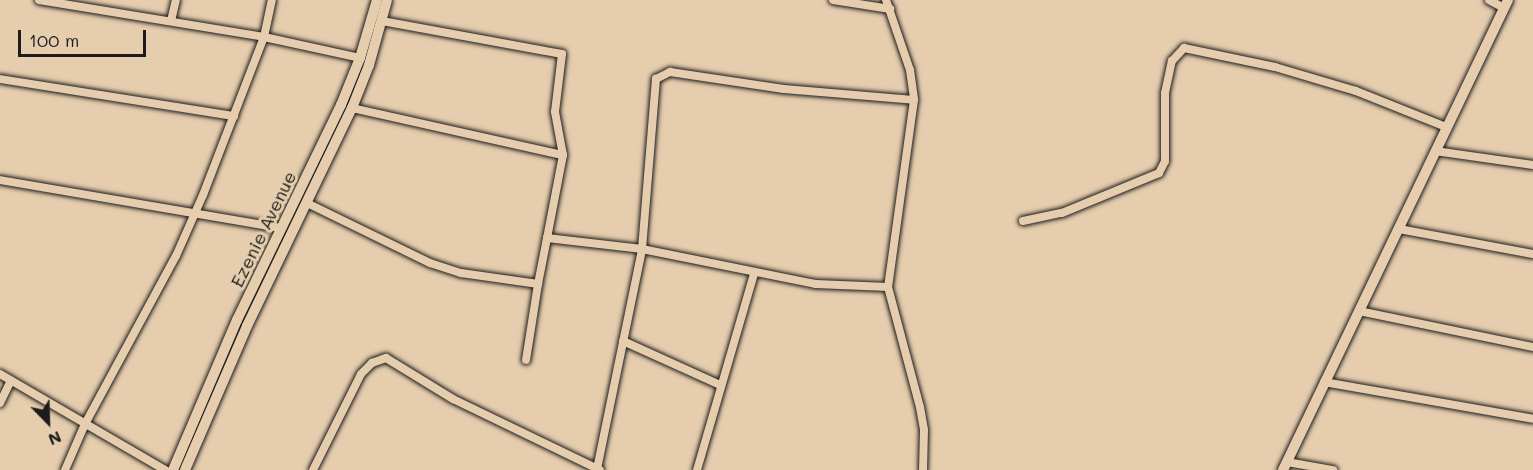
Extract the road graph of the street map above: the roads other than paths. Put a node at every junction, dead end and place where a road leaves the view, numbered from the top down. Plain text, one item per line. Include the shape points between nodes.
1 (39, 0) edge
2 (176, 0) edge
3 (272, 0) edge
4 (377, 0) edge
5 (387, 0) edge
6 (833, 0) edge
7 (886, 0) edge
8 (1489, 0) edge
9 (77, 3) edge
10 (1506, 4) edge
11 (890, 9) junction
12 (171, 21) junction
13 (382, 21) junction
14 (264, 37) junction
15 (360, 58) junction
16 (0, 79) edge
17 (914, 100) junction
18 (352, 108) junction
19 (234, 116) junction
20 (1446, 127) junction
21 (1435, 151) junction
22 (563, 155) junction
23 (1533, 165) edge
24 (0, 180) edge
25 (307, 203) junction
26 (194, 213) junction
27 (1023, 221) dead end
28 (281, 228) junction
29 (1399, 229) junction
30 (547, 238) junction
31 (642, 249) junction
32 (1533, 254) edge
33 (263, 264) junction
34 (275, 269) junction
35 (754, 274) junction
36 (538, 284) junction
37 (888, 287) junction
38 (1359, 311) junction
39 (623, 341) junction
40 (1533, 347) edge
41 (526, 360) dead end
42 (0, 374) edge
43 (11, 380) junction
44 (1324, 382) junction
45 (720, 385) junction
46 (0, 403) edge
47 (1533, 419) edge
48 (85, 424) junction
49 (1285, 466) edge
50 (598, 469) edge
51 (65, 470) edge
52 (165, 470) edge
53 (173, 470) edge
54 (185, 470) edge
55 (313, 470) edge
56 (697, 470) edge
57 (923, 470) edge
58 (1333, 470) edge

1 - 9 street
2 - 12 street
3 - 14 street
4 - 15 street, Ezenie Avenue
5 - 13 street, Ezenie Avenue
6 - 11 street
7 - 11 street
8 - 10 street
9 - 12 street
10 - 20 street
11 - 17 street via 910,70
12 - 14 street
13 - 18 street, Ezenie Avenue
13 - 22 street via 561,52 564,58 555,112
14 - 15 street
14 - 19 street
15 - 28 street, Ezenie Avenue
16 - 19 street
17 - 31 street via 662,74 656,79
17 - 37 street
18 - 22 street
18 - 25 street, Ezenie Avenue
19 - 26 street
20 - 21 street
20 - 27 street via 1356,91 1275,67 1184,48 1172,61 1165,93 1165,161 1159,173 1062,213
21 - 23 street
21 - 29 street
22 - 30 street
24 - 26 street
25 - 34 street, Ezenie Avenue
25 - 36 street via 447,271
26 - 28 street
26 - 48 street via 176,256
28 - 33 street, Ezenie Avenue
29 - 32 street
29 - 38 street
30 - 31 street
30 - 36 street
31 - 35 street
31 - 39 street
33 - 34 street
33 - 53 street, Ezenie Avenue
34 - 54 street, Ezenie Avenue
35 - 37 street via 816,284
35 - 45 street
36 - 41 street
37 - 57 street via 920,407
38 - 40 street
38 - 44 street
39 - 45 street
39 - 50 street
42 - 43 street
43 - 46 street
43 - 48 street
44 - 47 street
44 - 49 street
45 - 56 street
48 - 51 street
48 - 52 street
49 - 58 street
50 - 55 street via 453,399 386,358 372,363 361,374

